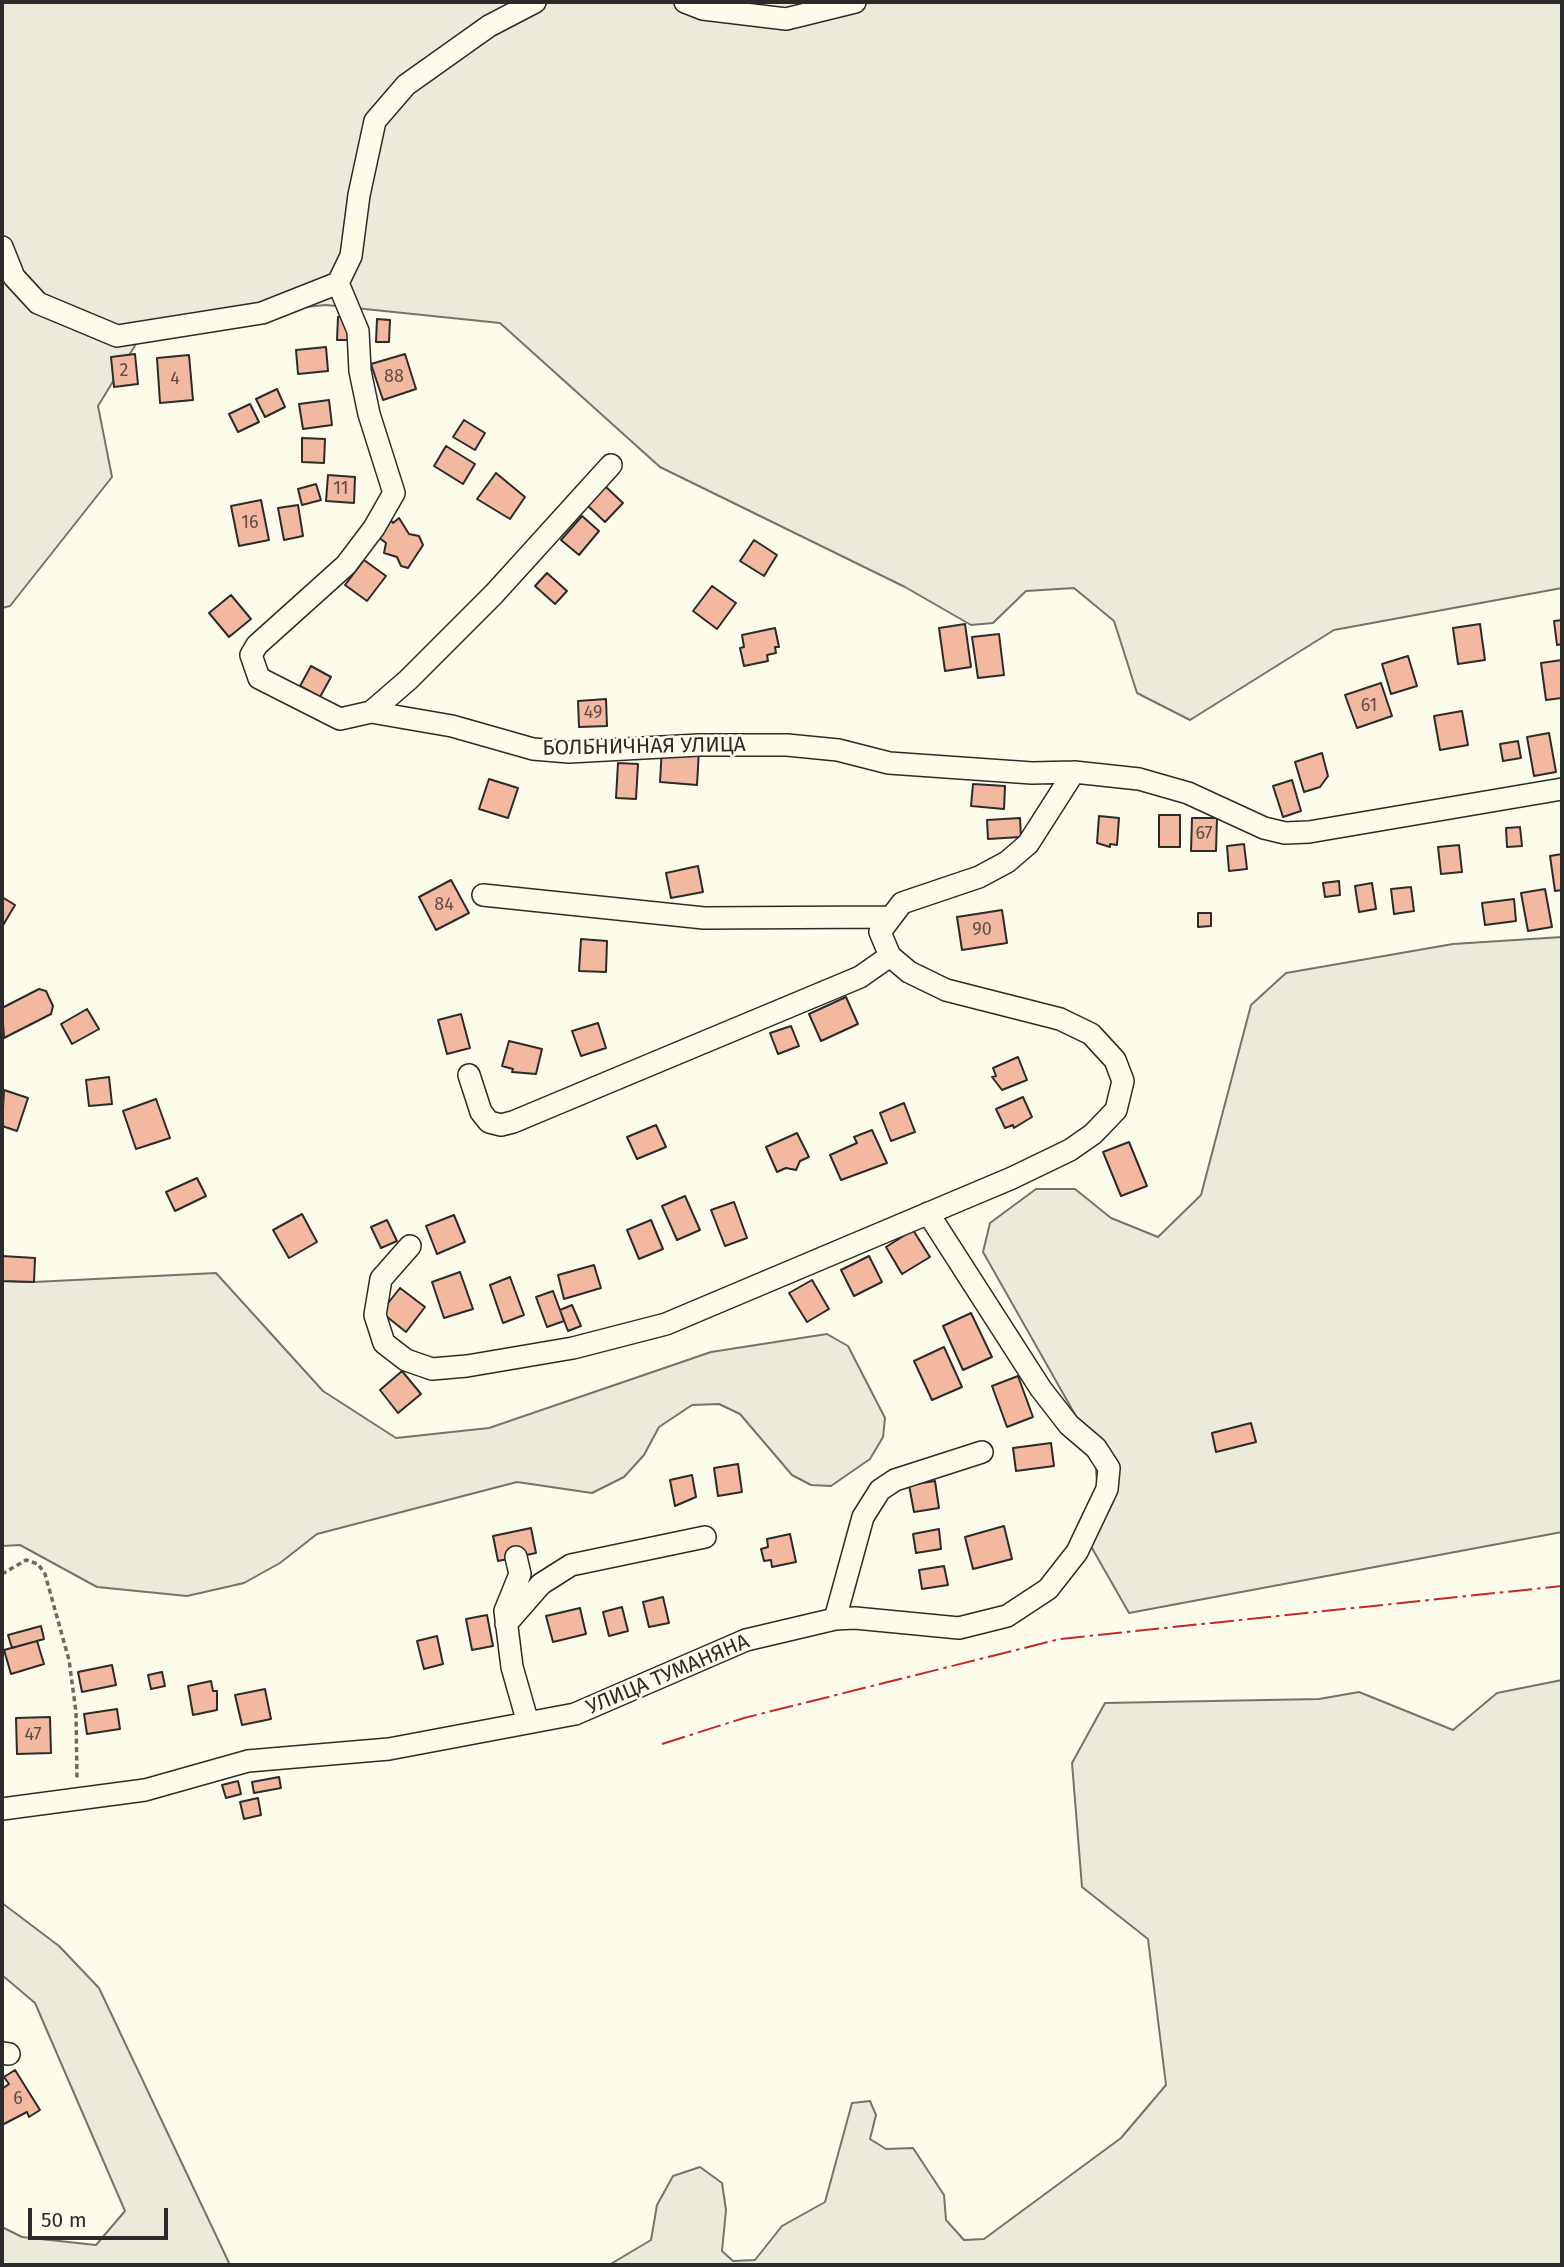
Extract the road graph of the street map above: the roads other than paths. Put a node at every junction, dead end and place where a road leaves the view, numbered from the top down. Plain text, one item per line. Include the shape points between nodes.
1 (535, 2) edge
2 (685, 2) edge
3 (855, 2) edge
4 (2, 247) edge
5 (338, 283) junction
6 (611, 465) dead end
7 (371, 712) junction
8 (1074, 772) junction
9 (1562, 789) edge
10 (483, 895) dead end
11 (889, 917) junction
12 (890, 957) junction
13 (469, 1075) dead end
14 (928, 1213) junction
15 (410, 1246) dead end
16 (982, 1452) dead end
17 (705, 1537) dead end
18 (516, 1557) dead end
19 (835, 1619) junction
20 (506, 1624) junction
21 (528, 1723) junction
22 (2, 1809) edge

1 - 5 street via 489,26 405,85 375,121 351,256
2 - 3 street via 704,9 786,19
4 - 5 street via 14,278 38,303 117,336 262,313
5 - 7 street, БОЛЬНИЧНАЯ УЛИЦА via 358,331 365,392 394,493 346,565 251,655 259,678 340,719
6 - 7 street via 494,594
7 - 8 street, БОЛЬНИЧНАЯ УЛИЦА via 452,726 534,749 569,752 787,745 838,750 889,763
8 - 9 street, БОЛЬНИЧНАЯ УЛИЦА via 1139,779 1188,793 1284,833
8 - 11 street via 1028,844 1007,862 979,877 902,903
10 - 11 street via 704,918
11 - 12 street via 880,932
12 - 13 street via 860,977 513,1122 489,1122
12 - 14 street via 946,990 1059,1019 1091,1034 1115,1060 1123,1081 1116,1110 1086,1140
14 - 15 street via 666,1324 573,1348 432,1368 406,1360 384,1343 375,1315 381,1279
14 - 19 street, УЛИЦА ТУМАНЯНА via 1041,1389 1109,1468 1107,1489 1077,1552 1048,1589 1007,1616 960,1628
16 - 19 street via 895,1480 880,1490 863,1517
17 - 20 street via 571,1565 541,1584
18 - 20 street via 520,1574 505,1611
19 - 21 street, УЛИЦА ТУМАНЯНА via 746,1640 575,1714
20 - 21 street
21 - 22 street, УЛИЦА ТУМАНЯНА via 389,1749 248,1761 145,1790

